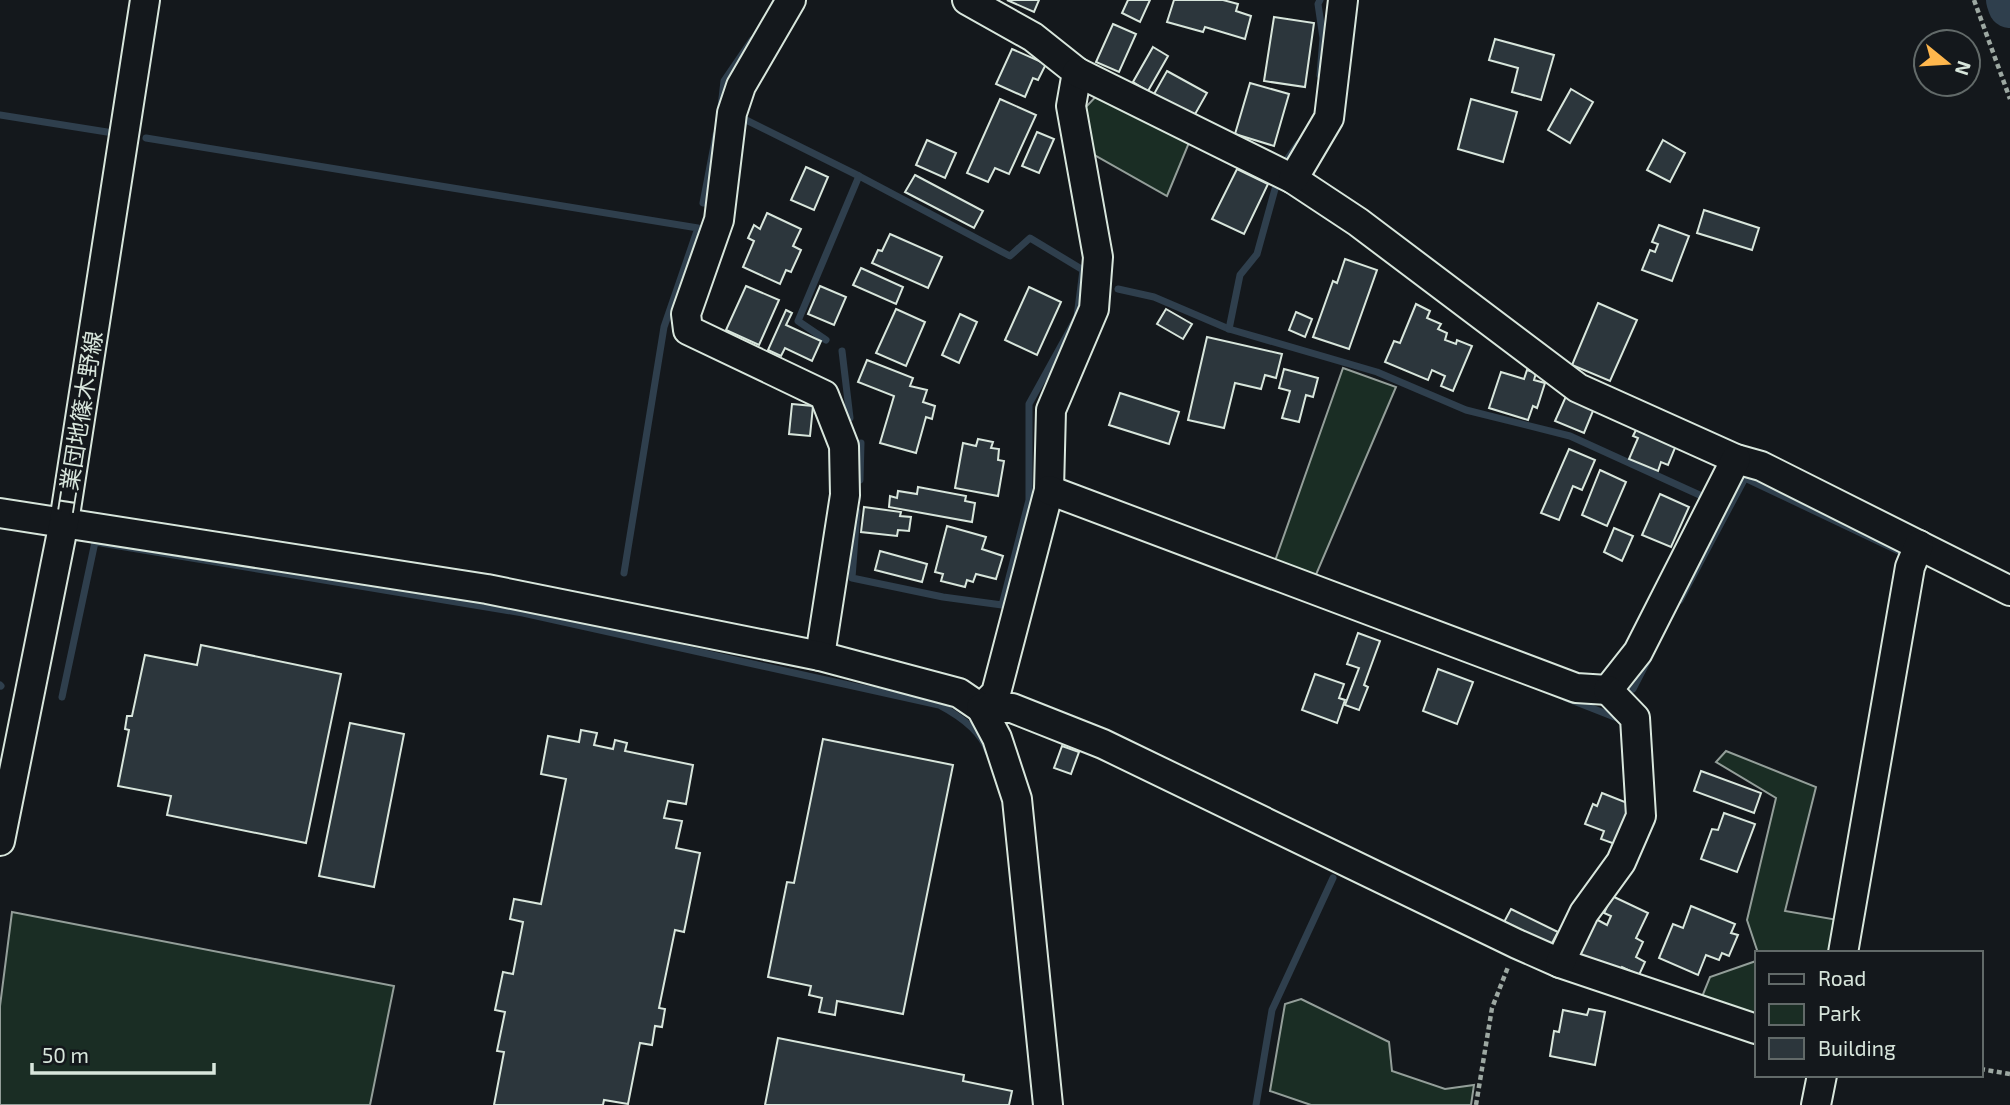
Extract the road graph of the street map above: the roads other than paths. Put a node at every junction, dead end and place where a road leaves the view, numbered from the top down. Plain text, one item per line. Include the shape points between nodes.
1 (145, 0) edge
2 (790, 0) edge
3 (967, 0) edge
4 (1343, 0) edge
5 (1077, 72) junction
6 (1293, 179) junction
7 (1736, 459) junction
8 (1049, 490) junction
9 (0, 513) edge
10 (64, 522) junction
11 (1919, 545) junction
12 (2010, 591) edge
13 (820, 656) junction
14 (1608, 690) junction
15 (981, 708) junction
16 (0, 841) edge
17 (1843, 951) edge
18 (1560, 962) junction
19 (1755, 1029) edge
20 (1822, 1077) edge
21 (1048, 1105) edge
22 (1816, 1105) edge

1 - 10 street, 工業団地篠木野線
2 - 13 street via 741,86 732,113 719,220 686,314 688,330 824,395 844,446 845,495
3 - 5 street via 1033,37
4 - 6 street via 1329,118
5 - 6 street
5 - 8 street via 1071,106 1098,257 1094,309 1051,410
6 - 7 street via 1358,222 1577,388
7 - 11 street via 1761,466
7 - 14 street via 1639,652
8 - 14 street via 1576,688
8 - 15 street via 996,693
9 - 10 street
10 - 13 street via 487,589
10 - 16 street, 工業団地篠木野線
11 - 12 street
11 - 17 street via 1910,568
13 - 15 street via 960,693
14 - 18 street via 1635,718 1641,816 1621,862 1584,913
15 - 18 street via 1012,708 1103,744
15 - 21 street via 997,738 1017,799
18 - 19 street
20 - 22 street

